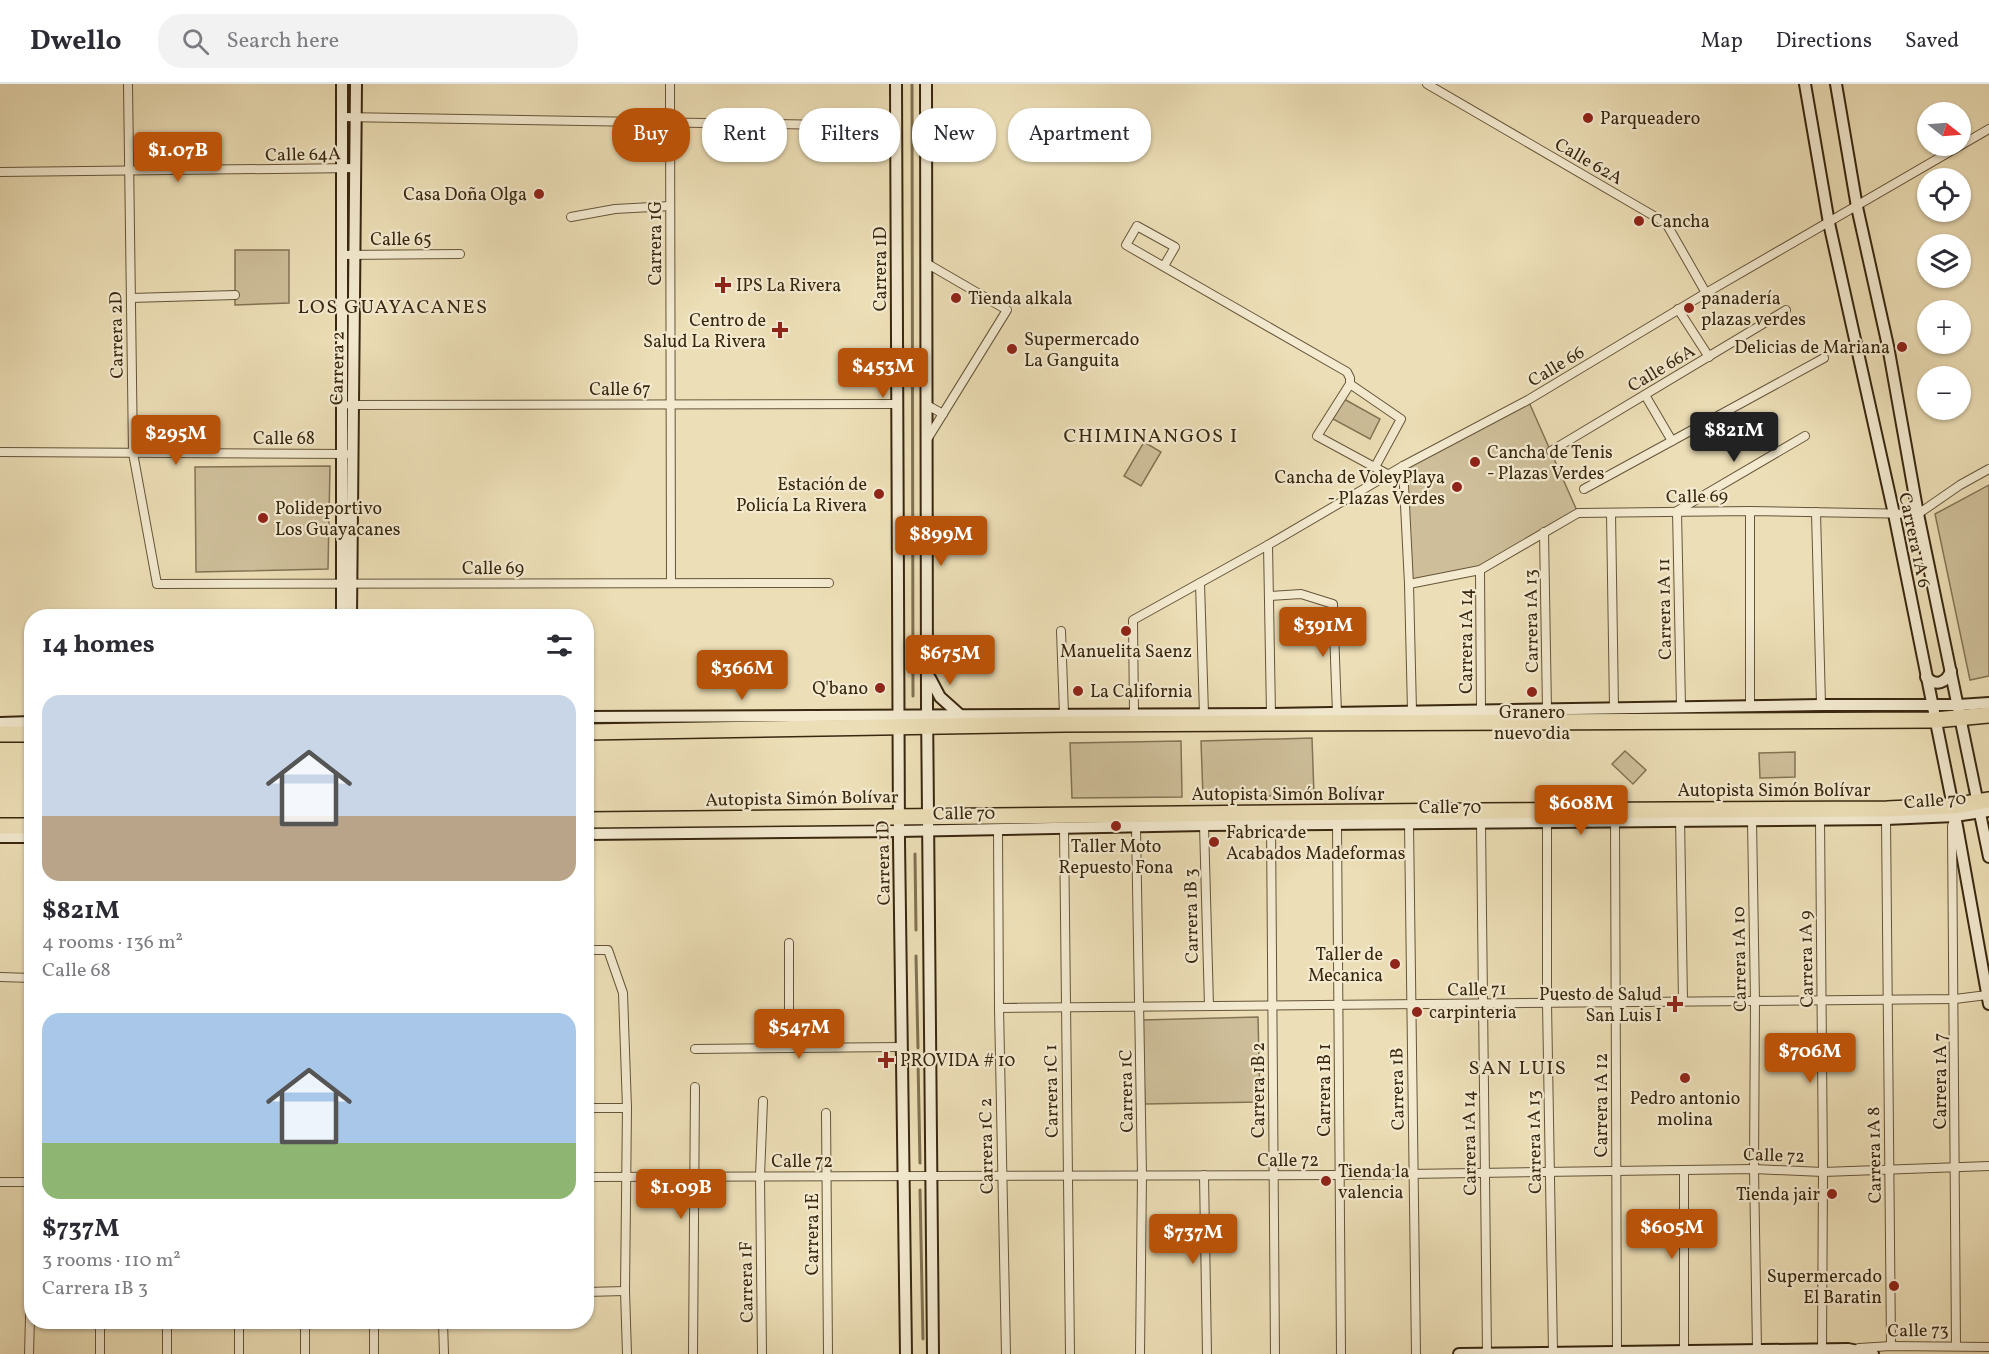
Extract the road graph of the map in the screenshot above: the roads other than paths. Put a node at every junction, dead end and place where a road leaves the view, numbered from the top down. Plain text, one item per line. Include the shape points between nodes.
1 (128, 84) edge
2 (342, 84) edge
3 (356, 84) edge
4 (669, 84) edge
5 (896, 84) edge
6 (926, 84) edge
7 (1426, 84) edge
8 (1805, 84) edge
9 (1836, 84) edge
10 (670, 108) edge
11 (342, 117) junction
12 (356, 117) junction
13 (612, 121) edge
14 (690, 122) edge
15 (799, 124) edge
16 (1989, 129) edge
17 (670, 162) edge
18 (342, 168) junction
19 (355, 168) junction
20 (129, 171) junction
21 (0, 172) edge
22 (670, 207) junction
23 (1857, 207) junction
24 (571, 217) dead end
25 (1829, 223) junction
26 (460, 254) dead end
27 (342, 255) junction
28 (354, 255) junction
29 (926, 263) junction
30 (1164, 266) junction
31 (1706, 293) junction
32 (235, 295) dead end
33 (131, 298) junction
34 (1678, 309) junction
35 (1786, 309) dead end
36 (1710, 357) junction
37 (1824, 357) dead end
38 (1350, 384) junction
39 (1645, 395) junction
40 (670, 404) junction
41 (897, 404) junction
42 (348, 405) junction
43 (927, 405) junction
44 (943, 414) junction
45 (1805, 436) dead end
46 (927, 439) junction
47 (1672, 441) junction
48 (1551, 451) dead end
49 (0, 452) edge
50 (133, 453) junction
51 (347, 454) junction
52 (1403, 466) junction
53 (1376, 467) junction
54 (1989, 469) edge
55 (1389, 475) junction
56 (1584, 489) dead end
57 (1698, 499) junction
58 (1677, 511) junction
59 (1750, 511) junction
60 (1702, 512) junction
61 (1816, 512) junction
62 (1611, 513) junction
63 (1894, 514) junction
64 (1918, 514) junction
65 (1544, 532) junction
66 (1268, 545) junction
67 (1480, 570) junction
68 (829, 582) dead end
69 (671, 583) junction
70 (157, 584) joint
71 (346, 584) junction
72 (1200, 584) junction
73 (1409, 584) junction
74 (1269, 596) junction
75 (343, 609) edge
76 (350, 609) edge
77 (1061, 631) dead end
78 (927, 665) junction
79 (1951, 671) junction
80 (1926, 677) junction
81 (1989, 703) edge
82 (1821, 705) junction
83 (1750, 706) junction
84 (1614, 708) junction
85 (1547, 710) junction
86 (1412, 711) junction
87 (1481, 711) junction
88 (1337, 712) junction
89 (1960, 712) junction
90 (1933, 713) junction
91 (959, 714) junction
92 (1064, 714) junction
93 (1204, 714) junction
94 (1272, 714) junction
95 (1681, 714) junction
96 (1989, 715) edge
97 (594, 717) edge
98 (1134, 719) junction
99 (855, 721) junction
100 (899, 721) junction
101 (928, 721) junction
102 (24, 722) edge
103 (0, 723) edge
104 (594, 732) edge
105 (0, 734) edge
106 (24, 734) edge
107 (1984, 806) edge
108 (1954, 811) junction
109 (1680, 816) junction
110 (1886, 819) junction
111 (594, 820) edge
112 (1752, 820) junction
113 (1820, 820) junction
114 (1136, 821) junction
115 (1615, 822) junction
116 (1547, 823) junction
117 (899, 824) junction
118 (929, 824) junction
119 (1409, 824) junction
120 (1480, 824) junction
121 (816, 825) junction
122 (1204, 825) junction
123 (1271, 825) junction
124 (1337, 825) junction
125 (0, 826) edge
126 (24, 826) edge
127 (1064, 828) junction
128 (998, 829) junction
129 (594, 834) edge
130 (0, 837) edge
131 (24, 837) edge
132 (1989, 857) edge
133 (789, 943) dead end
134 (594, 950) edge
135 (0, 977) edge
136 (24, 978) edge
137 (1888, 999) junction
138 (1955, 999) junction
139 (1988, 999) edge
140 (1821, 1000) junction
141 (1683, 1001) junction
142 (1755, 1001) junction
143 (1616, 1002) junction
144 (1546, 1003) junction
145 (1411, 1004) junction
146 (1483, 1004) junction
147 (1339, 1005) junction
148 (1209, 1006) junction
149 (1272, 1006) junction
150 (1140, 1007) junction
151 (999, 1008) junction
152 (1065, 1008) junction
153 (902, 1047) junction
154 (789, 1048) junction
155 (694, 1049) dead end
156 (695, 1087) dead end
157 (763, 1101) dead end
158 (594, 1108) edge
159 (627, 1108) junction
160 (826, 1113) dead end
161 (1956, 1166) junction
162 (1989, 1166) edge
163 (1754, 1169) junction
164 (1890, 1169) junction
165 (1684, 1170) junction
166 (1616, 1171) junction
167 (1549, 1172) junction
168 (1823, 1172) junction
169 (1485, 1173) junction
170 (1274, 1174) junction
171 (1340, 1174) junction
172 (1413, 1174) junction
173 (1002, 1175) junction
174 (1066, 1175) junction
175 (1142, 1175) junction
176 (1204, 1175) junction
177 (626, 1176) junction
178 (694, 1176) junction
179 (760, 1176) junction
180 (827, 1176) junction
181 (904, 1176) junction
182 (931, 1176) junction
183 (594, 1177) edge
184 (0, 1182) edge
185 (24, 1182) edge
186 (625, 1291) junction
187 (594, 1292) edge
188 (30, 1329) edge
189 (100, 1329) edge
190 (167, 1329) edge
191 (238, 1329) edge
192 (305, 1329) edge
193 (374, 1329) edge
194 (444, 1329) edge
195 (1891, 1346) junction
196 (1956, 1346) junction
197 (1989, 1347) edge
198 (1822, 1349) junction
199 (1848, 1349) junction
200 (1757, 1350) junction
201 (1684, 1351) junction
202 (1617, 1352) junction
203 (1720, 1352) edge
204 (1553, 1353) edge
205 (29, 1354) edge
206 (100, 1354) edge
207 (167, 1354) edge
208 (239, 1354) edge
209 (305, 1354) edge
210 (374, 1354) edge
211 (444, 1354) edge
212 (627, 1354) edge
213 (693, 1354) edge
214 (762, 1354) edge
215 (828, 1354) edge
216 (906, 1354) edge
217 (933, 1354) edge
218 (1006, 1354) edge
219 (1070, 1354) edge
220 (1140, 1354) edge
221 (1208, 1354) edge
222 (1275, 1354) edge
223 (1341, 1354) edge
224 (1416, 1354) edge
225 (1460, 1354) edge
226 (1487, 1354) edge
227 (1873, 1354) edge

1 - 20 street, Carrera 2D
2 - 11 street, Carrera 2
3 - 12 street, Carrera 2
4 - 10 street, Carrera 1G
5 - 41 street, Carrera 1D
6 - 29 street
7 - 31 street, Calle 62A via 1666,223
8 - 25 street, Carrera 1A 6
9 - 23 street, Carrera 1A 6
11 - 12 street
11 - 18 street, Carrera 2
12 - 13 street
12 - 19 street, Carrera 2
14 - 15 street
16 - 23 street, Calle 66
17 - 22 street, Carrera 1G
18 - 19 street, Calle 64A
18 - 20 street, Calle 64A
18 - 27 street, Carrera 2
19 - 28 street, Carrera 2
20 - 21 street, Calle 64A
20 - 33 street, Carrera 2D
22 - 24 street via 615,209
22 - 40 street, Carrera 1G
23 - 25 street, Calle 66
23 - 64 street, Carrera 1A 6 via 1888,346
25 - 31 street, Calle 66
25 - 63 street, Carrera 1A 6
26 - 28 street, Calle 65
27 - 28 street, Calle 65
27 - 42 street, Carrera 2
28 - 42 street, Carrera 2
29 - 43 street
29 - 44 street via 1007,310
30 - 30 street via 1126,245 1137,226 1175,247
30 - 38 street via 1347,372
31 - 34 street, Calle 66
32 - 33 street
33 - 50 street, Carrera 2D
34 - 36 street
34 - 52 street, Calle 66 via 1528,400
35 - 36 street, Calle 66A
36 - 39 street, Calle 66A
37 - 47 street
38 - 53 street via 1401,419
38 - 53 street via 1317,436
39 - 47 street
39 - 48 street, Calle 66A
40 - 41 street, Calle 67
40 - 42 street, Calle 67
40 - 69 street, Carrera 1G
41 - 100 street, Carrera 1D
42 - 51 street, Carrera 2
43 - 44 street
43 - 46 street
44 - 46 street
45 - 57 street
46 - 78 street
47 - 56 street
49 - 50 street, Calle 68
50 - 51 street, Calle 68
50 - 70 street, Carrera 2D
51 - 71 street, Carrera 2
52 - 55 street, Calle 66
52 - 73 street
53 - 55 street
54 - 64 street via 1959,482
55 - 66 street, Calle 66
57 - 58 street
57 - 60 street
58 - 60 street, Calle 69
58 - 62 street, Calle 69
58 - 95 street, Carrera 1A 11
59 - 60 street, Calle 69
59 - 61 street, Calle 69
59 - 83 street
61 - 63 street, Calle 69
61 - 82 street
62 - 65 street, Calle 69 via 1578,513
62 - 84 street
63 - 64 street, Calle 69
63 - 80 street, Carrera 1A 6
64 - 79 street, Carrera 1A 6
65 - 67 street, Calle 69
65 - 85 street, Carrera 1A 13
66 - 72 street, Calle 66
66 - 74 street
67 - 73 street, Calle 69
67 - 87 street, Carrera 1A 14
68 - 69 street, Calle 69
69 - 71 street, Calle 69
70 - 71 street, Calle 69
71 - 75 street, Carrera 2
71 - 76 street, Carrera 2
72 - 93 street
72 - 98 street, Calle 66 via 1133,620
73 - 86 street
74 - 88 street via 1301,594 1333,604
74 - 94 street
77 - 92 street
78 - 91 street via 940,697
78 - 101 street
79 - 80 street via 1940,683
79 - 89 street, Carrera 1A 6
80 - 90 street, Carrera 1A 6
81 - 89 street
82 - 83 street
82 - 90 street
83 - 95 street
84 - 85 street
84 - 95 street
85 - 87 street
86 - 87 street
86 - 88 street
88 - 94 street
89 - 90 highway
89 - 96 highway
89 - 107 street, Carrera 1A 6
90 - 95 highway
90 - 108 street, Carrera 1A 6
91 - 92 street
91 - 101 street
92 - 98 street
93 - 94 street
93 - 98 street
95 - 98 highway
97 - 99 street
98 - 101 highway
99 - 100 highway
99 - 104 highway
100 - 101 highway
100 - 117 street, Carrera 1D
101 - 118 street
102 - 103 street
105 - 106 highway
107 - 108 highway, Autopista Simón Bolívar
107 - 132 street, Carrera 1A 6
108 - 109 highway, Autopista Simón Bolívar via 1887,809
108 - 110 street, Calle 70
108 - 138 street, Carrera 1A 7
108 - 139 street, Carrera 1A 6
109 - 112 street, Calle 70
109 - 114 highway, Autopista Simón Bolívar
109 - 115 street, Calle 70
109 - 141 street
110 - 113 street, Calle 70
110 - 137 street, Carrera 1A 8
111 - 121 highway, Autopista Simón Bolívar
112 - 113 street, Calle 70
112 - 142 street, Carrera 1A 10
113 - 140 street, Carrera 1A 9
114 - 118 highway, Autopista Simón Bolívar
114 - 122 street, Calle 70
114 - 127 street, Calle 70
114 - 150 street, Carrera 1C
115 - 116 street, Calle 70
115 - 143 street, Carrera 1A 12
116 - 120 street, Calle 70
116 - 144 street, Carrera 1A 13
117 - 118 highway, Autopista Simón Bolívar
117 - 121 highway, Autopista Simón Bolívar
117 - 153 street, Carrera 1D
118 - 128 street, Calle 70
118 - 182 street
119 - 120 street, Calle 70
119 - 124 street, Calle 70
119 - 145 street, Carrera 1B
120 - 146 street, Carrera 1A 14
121 - 129 street
122 - 123 street, Calle 70
122 - 148 street, Carrera 1B 3
123 - 124 street, Calle 70
123 - 149 street, Carrera 1B 2
124 - 147 street, Carrera 1B 1
125 - 126 highway
127 - 128 street, Calle 70
127 - 152 street, Carrera 1C 1
128 - 151 street, Carrera 1C 2
130 - 131 street
133 - 154 street
134 - 159 street via 608,950 623,993
135 - 136 street
137 - 138 street, Calle 71
137 - 140 street, Calle 71
137 - 164 street, Carrera 1A 8
138 - 139 street, Calle 71
138 - 161 street, Carrera 1A 7
140 - 142 street, Calle 71
140 - 168 street, Carrera 1A 9
141 - 142 street, Calle 71
141 - 143 street, Calle 71
142 - 163 street, Carrera 1A 10
143 - 144 street, Calle 71
143 - 166 street, Carrera 1A 12
144 - 146 street, Calle 71
144 - 167 street, Carrera 1A 13
145 - 146 street, Calle 71
145 - 147 street, Calle 71
145 - 172 street, Carrera 1B
146 - 169 street, Carrera 1A 14
147 - 149 street, Calle 71
147 - 171 street, Carrera 1B 1
148 - 149 street, Calle 71
148 - 150 street, Calle 71
149 - 170 street, Carrera 1B 2
150 - 152 street, Calle 71
150 - 175 street, Carrera 1C
151 - 152 street, Calle 71
151 - 173 street, Carrera 1C 2
152 - 174 street, Carrera 1C 1
153 - 154 street
153 - 181 street, Carrera 1D
154 - 155 street
156 - 178 street
157 - 179 street, Carrera 1F
158 - 159 street
159 - 177 street
160 - 180 street, Carrera 1E
161 - 162 street, Calle 72
161 - 164 street, Calle 72
161 - 196 street, Carrera 1A 7
163 - 165 street, Calle 72
163 - 168 street, Calle 72
163 - 200 street, Carrera 1A 10
164 - 168 street, Calle 72
164 - 195 street, Carrera 1A 8
165 - 166 street, Calle 72
165 - 201 street
166 - 167 street, Calle 72
166 - 202 street, Carrera 1A 12
167 - 169 street, Calle 72
167 - 204 street, Carrera 1A 13
168 - 198 street, Carrera 1A 9
169 - 172 street, Calle 72
169 - 226 street, Carrera 1A 14
170 - 171 street, Calle 72
170 - 176 street, Calle 72
170 - 222 street, Carrera 1B 2
171 - 172 street, Calle 72
171 - 223 street, Carrera 1B 1
172 - 224 street, Carrera 1B
173 - 174 street, Calle 72
173 - 182 street, Calle 72
173 - 218 street, Carrera 1C 2
174 - 175 street, Calle 72
174 - 219 street, Carrera 1C 1
175 - 176 street, Calle 72
175 - 220 street, Carrera 1C
176 - 221 street
177 - 178 street, Calle 72
177 - 183 street, Calle 72
177 - 186 street
178 - 179 street, Calle 72
178 - 213 street
179 - 180 street, Calle 72
179 - 214 street, Carrera 1F
180 - 181 street, Calle 72
180 - 215 street, Carrera 1E
181 - 182 street, Calle 72
181 - 216 street, Carrera 1D
182 - 217 street
184 - 185 street
186 - 187 street
186 - 212 street
188 - 205 street
189 - 206 street
190 - 207 street
191 - 208 street
192 - 209 street
193 - 210 street
194 - 211 street
195 - 196 street, Calle 73
195 - 199 street, Calle 73
196 - 197 street, Calle 73
198 - 199 street, Calle 73
198 - 200 street, Calle 73
199 - 227 street, Calle 73
200 - 203 street, Calle 73
201 - 202 street, Calle 73
201 - 203 street, Calle 73
202 - 204 street, Calle 73
204 - 226 street, Calle 73
225 - 226 street, Calle 73

